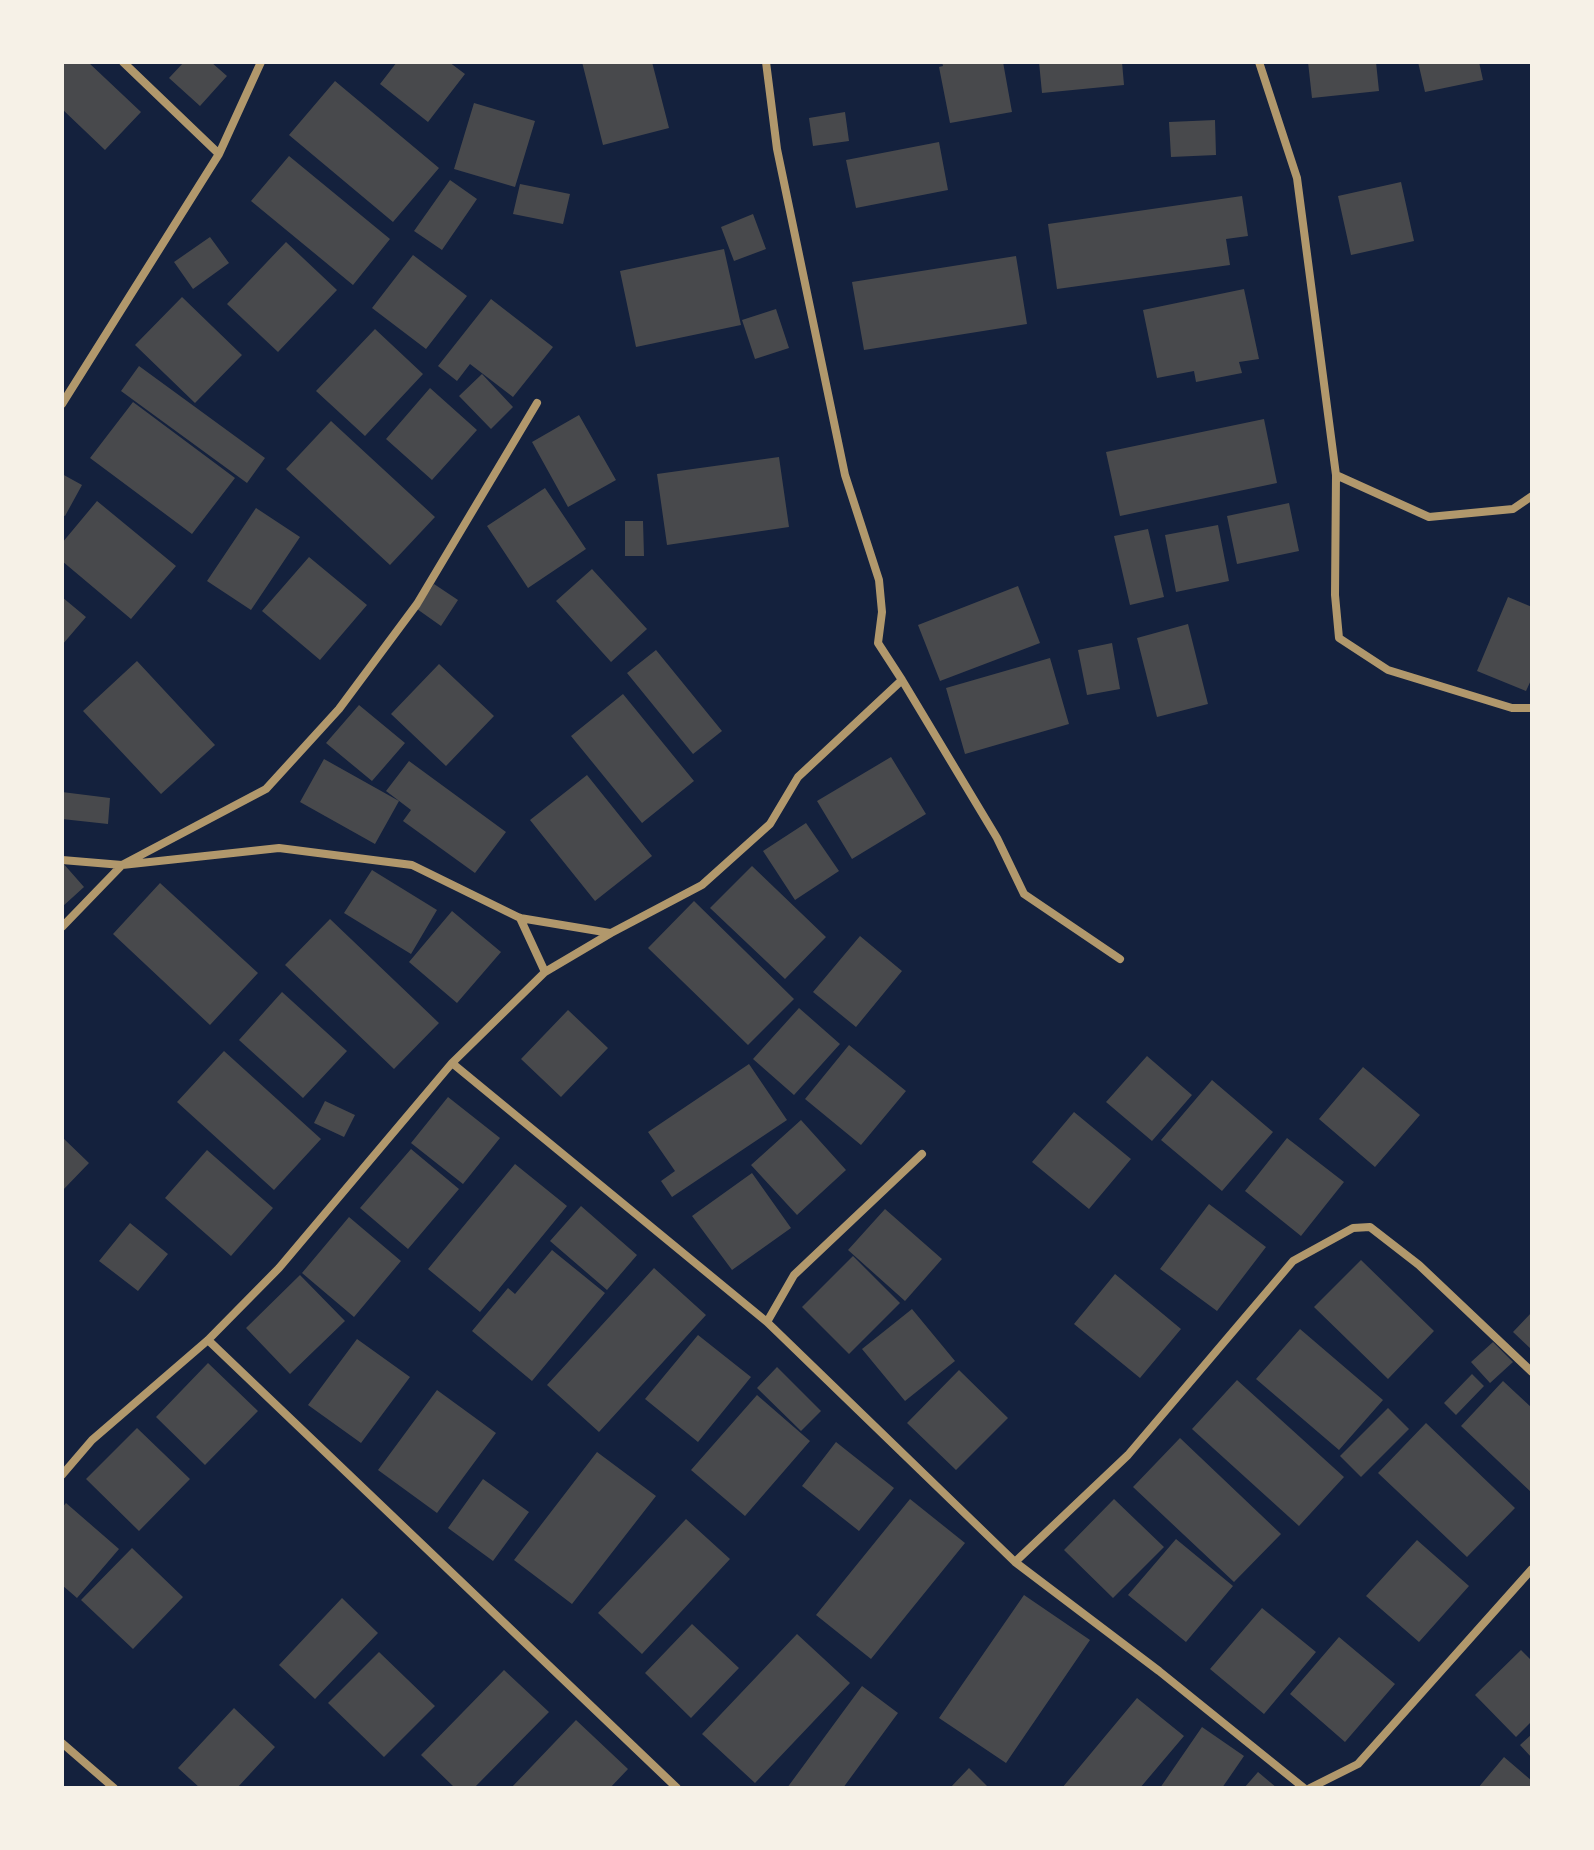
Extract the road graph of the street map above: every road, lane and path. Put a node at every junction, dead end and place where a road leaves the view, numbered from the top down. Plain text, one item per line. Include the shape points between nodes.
1 (123, 62) edge
2 (261, 62) edge
3 (766, 62) edge
4 (1259, 62) edge
5 (219, 154) junction
6 (537, 403) dead end
7 (62, 404) edge
8 (1336, 475) junction
9 (1532, 496) edge
10 (902, 680) junction
11 (1532, 708) edge
12 (62, 860) edge
13 (122, 865) junction
14 (520, 918) junction
15 (62, 927) edge
16 (611, 933) junction
17 (1120, 959) dead end
18 (545, 972) junction
19 (452, 1063) junction
20 (922, 1154) dead end
21 (767, 1322) junction
22 (208, 1340) junction
23 (1532, 1372) edge
24 (62, 1475) edge
25 (1015, 1562) junction
26 (1532, 1569) edge
27 (62, 1743) edge
28 (114, 1788) edge
29 (677, 1788) edge
30 (1307, 1788) edge

1 - 5 street
2 - 5 street
3 - 10 street via 777,149 842,460 879,580 878,643
4 - 8 street via 1297,178
5 - 7 street
6 - 13 street via 417,604 329,720 266,789
8 - 9 street via 1429,517 1513,509
8 - 11 street via 1339,638 1388,670 1512,708
10 - 16 street via 798,777 770,824 702,885
10 - 17 street via 997,838 1024,894
12 - 13 street
13 - 14 street via 279,848 397,863 412,865
13 - 15 street
14 - 16 street
14 - 18 street
16 - 18 street
18 - 19 street
19 - 21 street
19 - 22 street via 279,1268
20 - 21 street via 794,1275
21 - 25 street
22 - 24 street via 92,1440
22 - 29 street
23 - 25 street via 1419,1265 1370,1227 1353,1228 1293,1261 1128,1455
25 - 30 street
26 - 30 street via 1358,1764
27 - 28 street

